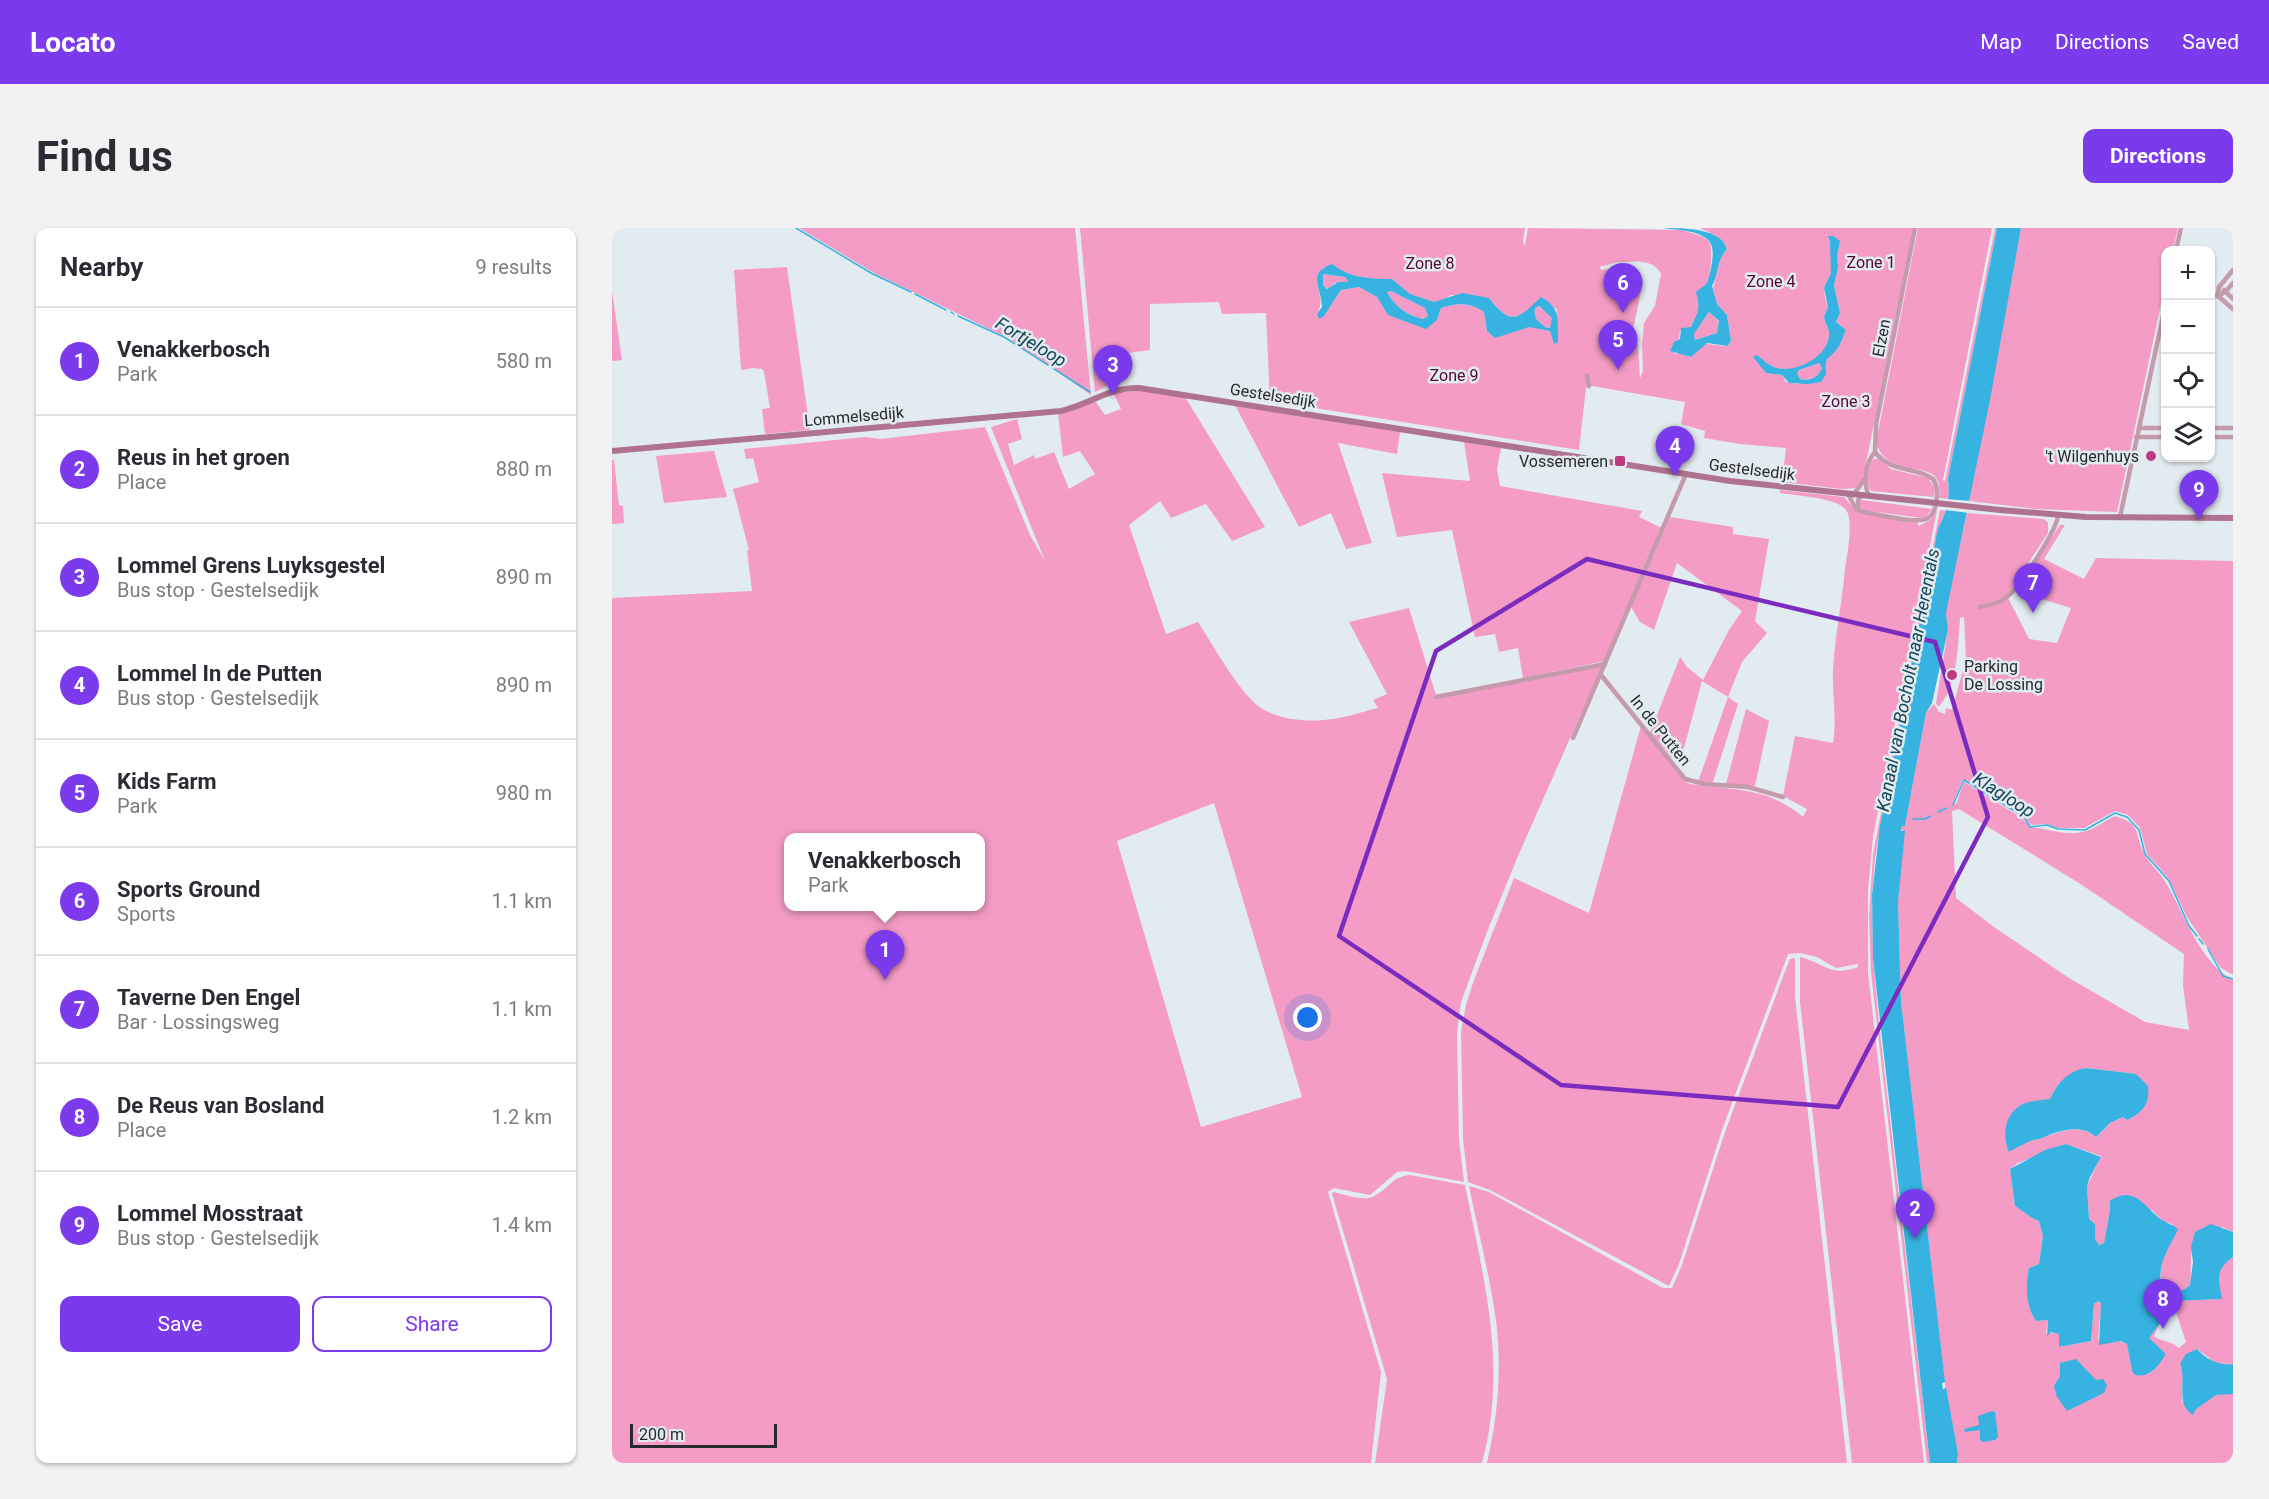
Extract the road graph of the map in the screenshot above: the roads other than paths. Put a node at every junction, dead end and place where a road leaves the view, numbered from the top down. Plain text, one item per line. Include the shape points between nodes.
1 (1915, 228) edge
2 (2181, 228) edge
3 (2177, 246) edge
4 (2233, 270) edge
5 (2233, 283) edge
6 (2215, 286) edge
7 (2219, 287) junction
8 (2225, 292) junction
9 (2215, 296) edge
10 (2218, 296) junction
11 (2233, 299) edge
12 (2233, 309) edge
13 (2161, 325) edge
14 (1587, 376) dead end
15 (1589, 386) dead end
16 (1096, 398) joint
17 (2139, 428) junction
18 (2161, 428) edge
19 (2215, 428) edge
20 (2233, 428) edge
21 (2136, 437) junction
22 (2161, 437) edge
23 (2215, 437) edge
24 (2233, 437) edge
25 (612, 451) edge
26 (1875, 452) junction
27 (1686, 474) junction
28 (1865, 479) junction
29 (1850, 494) junction
30 (1861, 495) junction
31 (1869, 496) junction
32 (1858, 511) junction
33 (2058, 516) junction
34 (2120, 517) junction
35 (2233, 518) edge
36 (1980, 607) dead end
37 (1605, 664) junction
38 (1601, 675) junction
39 (1436, 697) dead end
40 (1574, 738) dead end
41 (1783, 797) dead end

1 - 26 street, Elzen via 1876,424
2 - 3 street
4 - 7 street
5 - 8 street
6 - 7 street
7 - 8 street
7 - 10 street
8 - 10 street
8 - 11 street
9 - 10 street
10 - 12 street
13 - 17 street
14 - 15 street
16 - 25 main road, Lommelsedijk via 1061,411
16 - 27 main road, Gestelsedijk via 1122,388 1150,389
17 - 18 street
17 - 21 street
19 - 20 street
21 - 22 street
21 - 34 street
23 - 24 street
26 - 28 street, Elzen
26 - 32 street via 1890,466 1933,479 1937,489 1935,509 1929,518 1919,521
27 - 29 main road, Gestelsedijk
27 - 37 street
28 - 29 street, Elzen
28 - 31 street
29 - 30 main road, Gestelsedijk
29 - 32 street
30 - 31 main road, Gestelsedijk
30 - 32 street
31 - 33 main road, Gestelsedijk, bridge
33 - 34 main road, Gestelsedijk
33 - 36 street via 2055,527 2010,595
34 - 35 main road, Gestelsedijk
37 - 38 street
37 - 39 street
38 - 40 street
38 - 41 street, In de Putten via 1685,779

